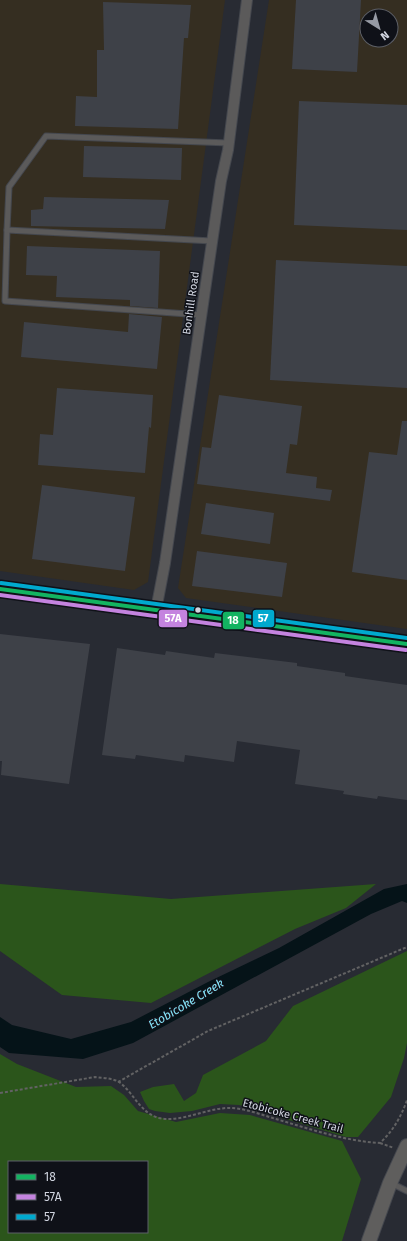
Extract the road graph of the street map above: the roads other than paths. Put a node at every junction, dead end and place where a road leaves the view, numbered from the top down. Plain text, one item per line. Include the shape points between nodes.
1 (247, 0) edge
2 (229, 143) junction
3 (7, 230) junction
4 (212, 241) junction
5 (202, 315) junction
6 (0, 589) edge
7 (156, 610) junction
8 (407, 644) edge
9 (407, 1146) edge
10 (390, 1183) junction
11 (407, 1191) edge
12 (369, 1241) edge

1 - 2 street, Bonhill Road
2 - 3 lane via 46,136 9,187
2 - 4 street, Bonhill Road
3 - 4 lane
3 - 5 lane via 5,302
4 - 5 street, Bonhill Road
5 - 7 street, Bonhill Road
6 - 7 street
7 - 8 street
9 - 10 street
10 - 11 lane
10 - 12 street

